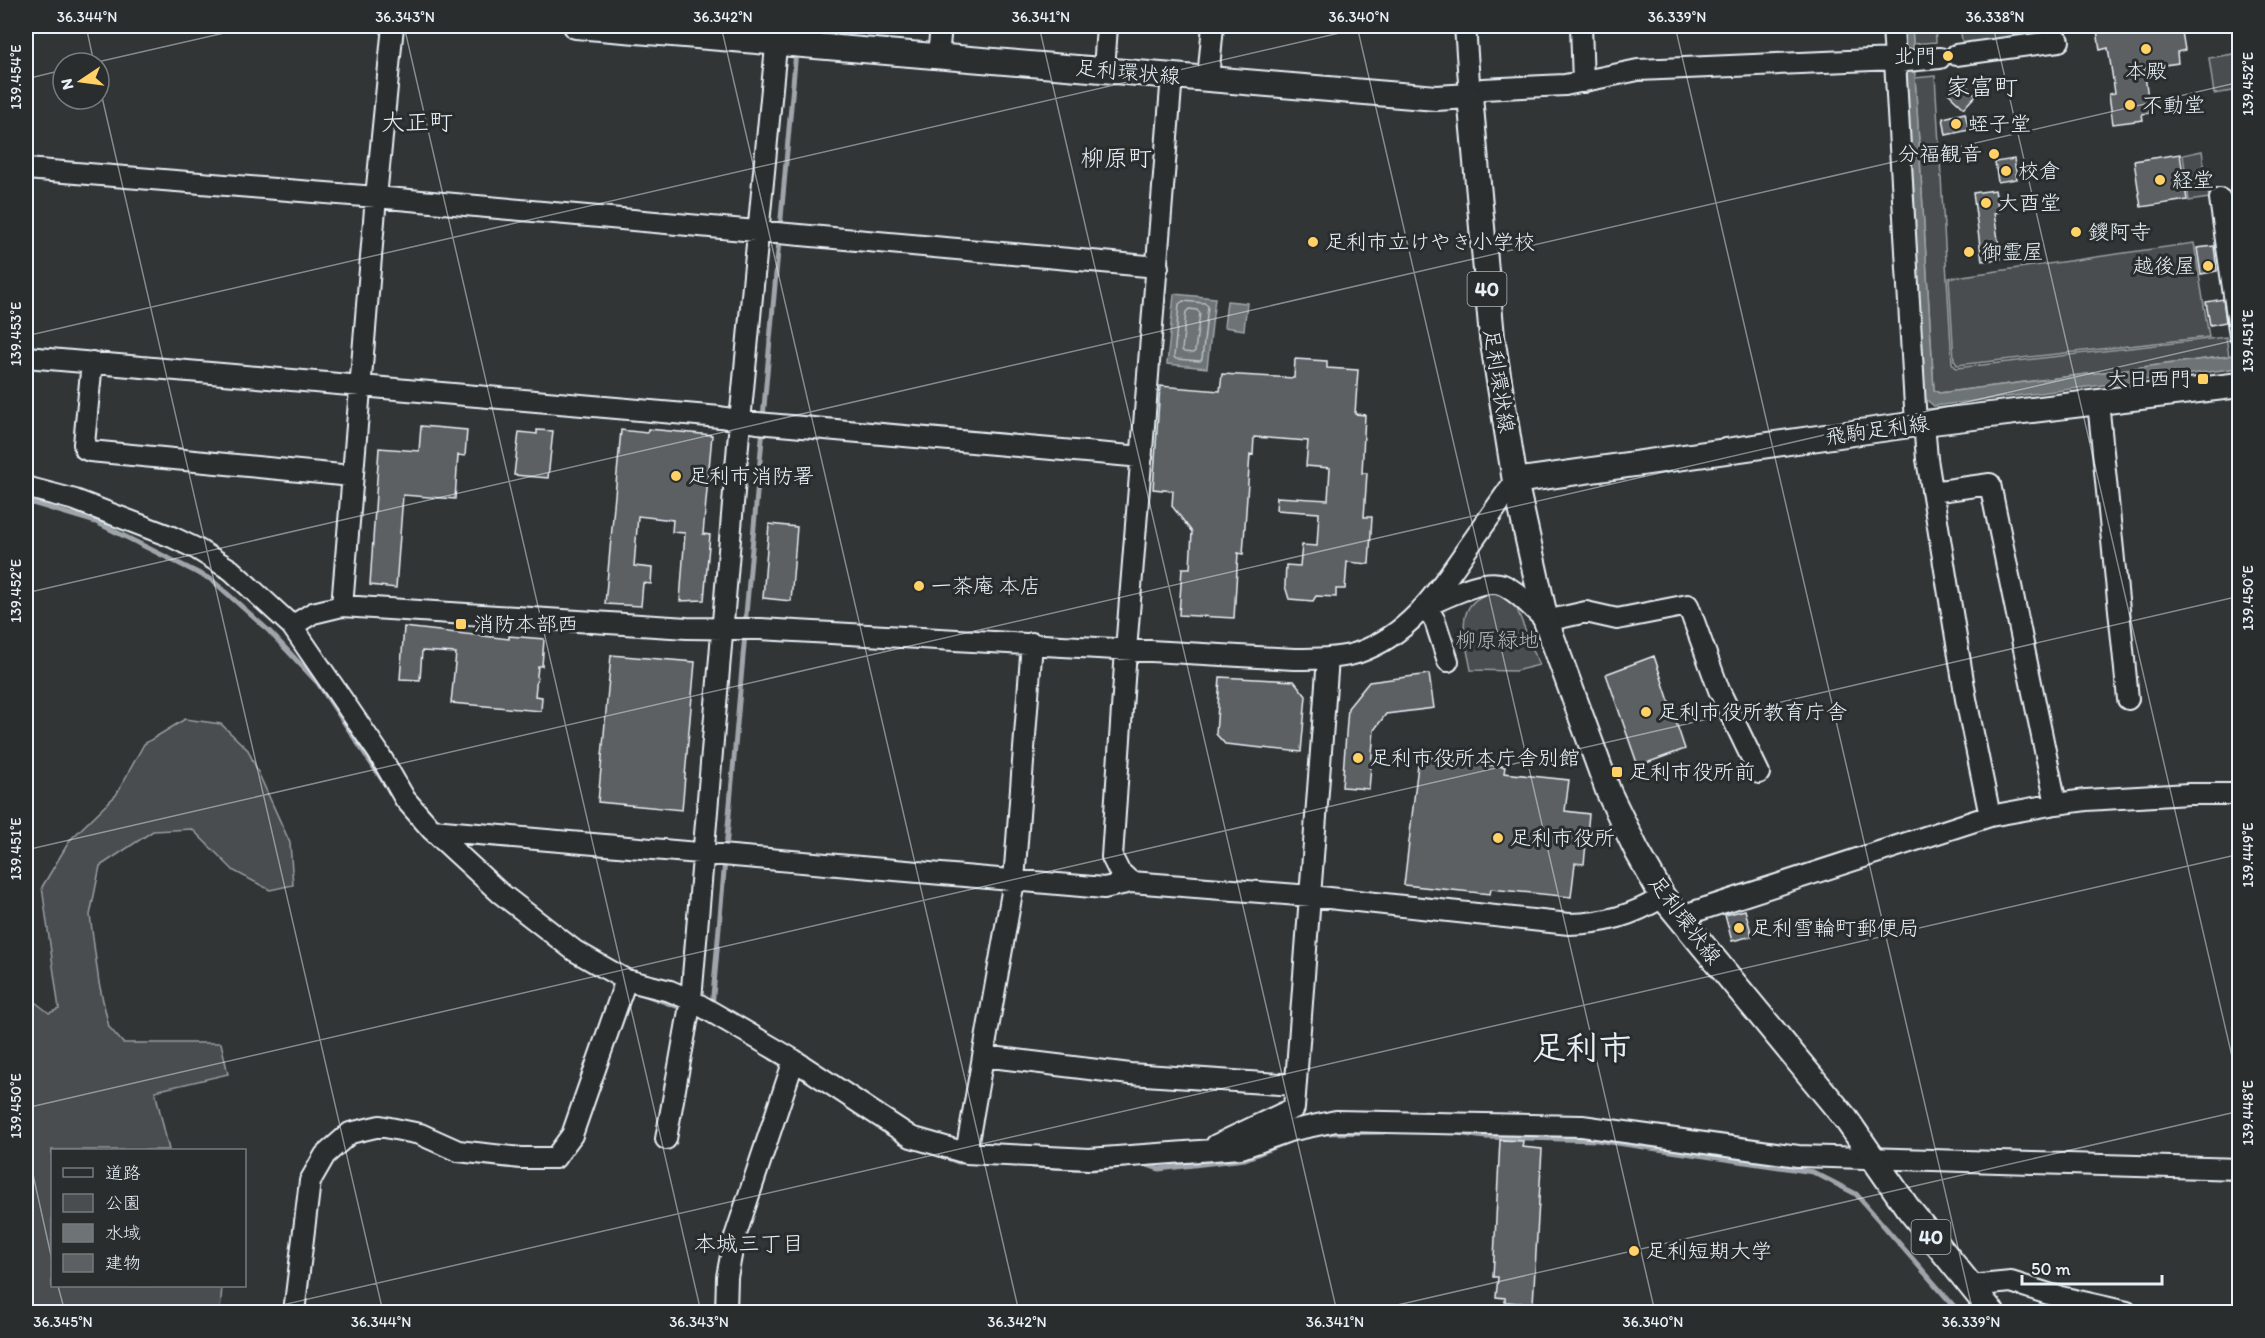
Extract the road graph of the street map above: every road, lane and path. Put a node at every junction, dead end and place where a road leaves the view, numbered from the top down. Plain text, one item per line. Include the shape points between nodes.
1 (393, 26) edge
2 (576, 26) edge
3 (941, 26) edge
4 (1107, 26) edge
5 (1213, 26) edge
6 (1465, 26) edge
7 (1581, 26) edge
8 (1893, 26) edge
9 (778, 34) edge
10 (2059, 41) dead end
11 (939, 56) junction
12 (1902, 60) junction
13 (1104, 70) junction
14 (1172, 75) junction
15 (1208, 78) junction
16 (1583, 82) junction
17 (1470, 96) junction
18 (26, 169) edge
19 (376, 197) junction
20 (2220, 199) dead end
21 (758, 232) junction
22 (1158, 267) junction
23 (2240, 336) edge
24 (26, 357) edge
25 (92, 362) junction
26 (2240, 385) edge
27 (361, 387) junction
28 (2098, 402) junction
29 (740, 421) junction
30 (1920, 424) junction
31 (1142, 457) junction
32 (352, 476) junction
33 (1515, 481) junction
34 (26, 487) edge
35 (1932, 492) junction
36 (342, 606) junction
37 (1426, 606) junction
38 (1546, 621) junction
39 (292, 626) junction
40 (724, 627) junction
41 (1032, 643) junction
42 (1126, 650) junction
43 (1328, 658) junction
44 (1448, 661) dead end
45 (2128, 699) dead end
46 (1759, 773) dead end
47 (2240, 794) edge
48 (2056, 804) junction
49 (1990, 816) junction
50 (432, 830) junction
51 (703, 855) junction
52 (1014, 881) junction
53 (1131, 882) junction
54 (1311, 896) junction
55 (1663, 897) junction
56 (1678, 917) junction
57 (626, 980) junction
58 (691, 1000) junction
59 (983, 1056) junction
60 (794, 1060) junction
61 (1295, 1085) junction
62 (666, 1139) dead end
63 (1205, 1151) junction
64 (966, 1153) junction
65 (1874, 1159) junction
66 (2240, 1168) edge
67 (1970, 1286) junction
68 (294, 1312) edge
69 (726, 1312) edge
70 (1992, 1312) edge
71 (2127, 1312) edge

1 - 19 street
2 - 9 main road, 足利環状線
3 - 11 street
4 - 13 street
5 - 15 street
6 - 17 street
7 - 16 street
8 - 12 street
9 - 11 main road, 足利環状線
9 - 21 street
10 - 12 street
11 - 13 main road, 足利環状線
12 - 16 street via 1638,70
12 - 30 street
13 - 14 main road, 足利環状線
14 - 15 main road, 足利環状線
14 - 22 street
15 - 17 main road, 足利環状線 via 1436,98
16 - 17 street via 1483,89
17 - 33 main road, 足利環状線 / 40 via 1492,337
18 - 19 street
19 - 21 street
19 - 27 street
20 - 23 street
21 - 22 street
21 - 29 street
22 - 31 street
24 - 25 street
25 - 27 street
25 - 32 street via 85,449
26 - 28 main road, 飛駒足利線
27 - 29 street
27 - 32 street
28 - 30 main road, 飛駒足利線
28 - 45 street
29 - 31 street
29 - 40 street
30 - 33 main road, 飛駒足利線
30 - 35 street
31 - 42 street
32 - 36 street
33 - 37 street
33 - 38 main road, 足利環状線 / 40
34 - 39 street via 75,500 197,549 231,570
35 - 48 street via 1990,484
35 - 49 street via 1966,699
36 - 39 street via 314,613
36 - 40 street
37 - 38 street via 1496,582 1511,589
37 - 43 street via 1384,641 1357,653
37 - 44 street
38 - 46 street via 1586,612 1617,619 1688,605 1719,690
38 - 55 main road, 足利環状線 / 40 via 1609,793
39 - 50 street via 405,799
40 - 41 street
40 - 51 street
41 - 42 street
41 - 52 street
42 - 43 street
42 - 53 street via 1112,857
43 - 54 street
47 - 48 street
48 - 49 street
49 - 56 street
50 - 51 street
50 - 57 street via 499,892 566,945
51 - 52 street
51 - 58 street
52 - 53 street via 1104,888
52 - 59 street
53 - 54 street
54 - 55 street via 1569,924 1596,924 1622,917
54 - 61 street
55 - 56 main road, 足利環状線 / 40
56 - 65 main road, 足利環状線 / 40 via 1846,1119
57 - 58 street
57 - 68 street via 572,1135 555,1158 458,1151 420,1134 380,1126 350,1133 325,1155 310,1181
58 - 60 street
58 - 62 street
59 - 61 street via 1130,1074
59 - 64 street
60 - 64 street via 911,1137
60 - 69 street via 734,1240
61 - 63 street via 1294,1108
63 - 64 street via 1089,1158
63 - 65 street via 1241,1148 1289,1131 1336,1121 1582,1126 1798,1156
65 - 66 street
65 - 67 main road, 足利環状線 / 40
67 - 70 main road, 足利環状線 / 40
67 - 71 street via 2011,1282

